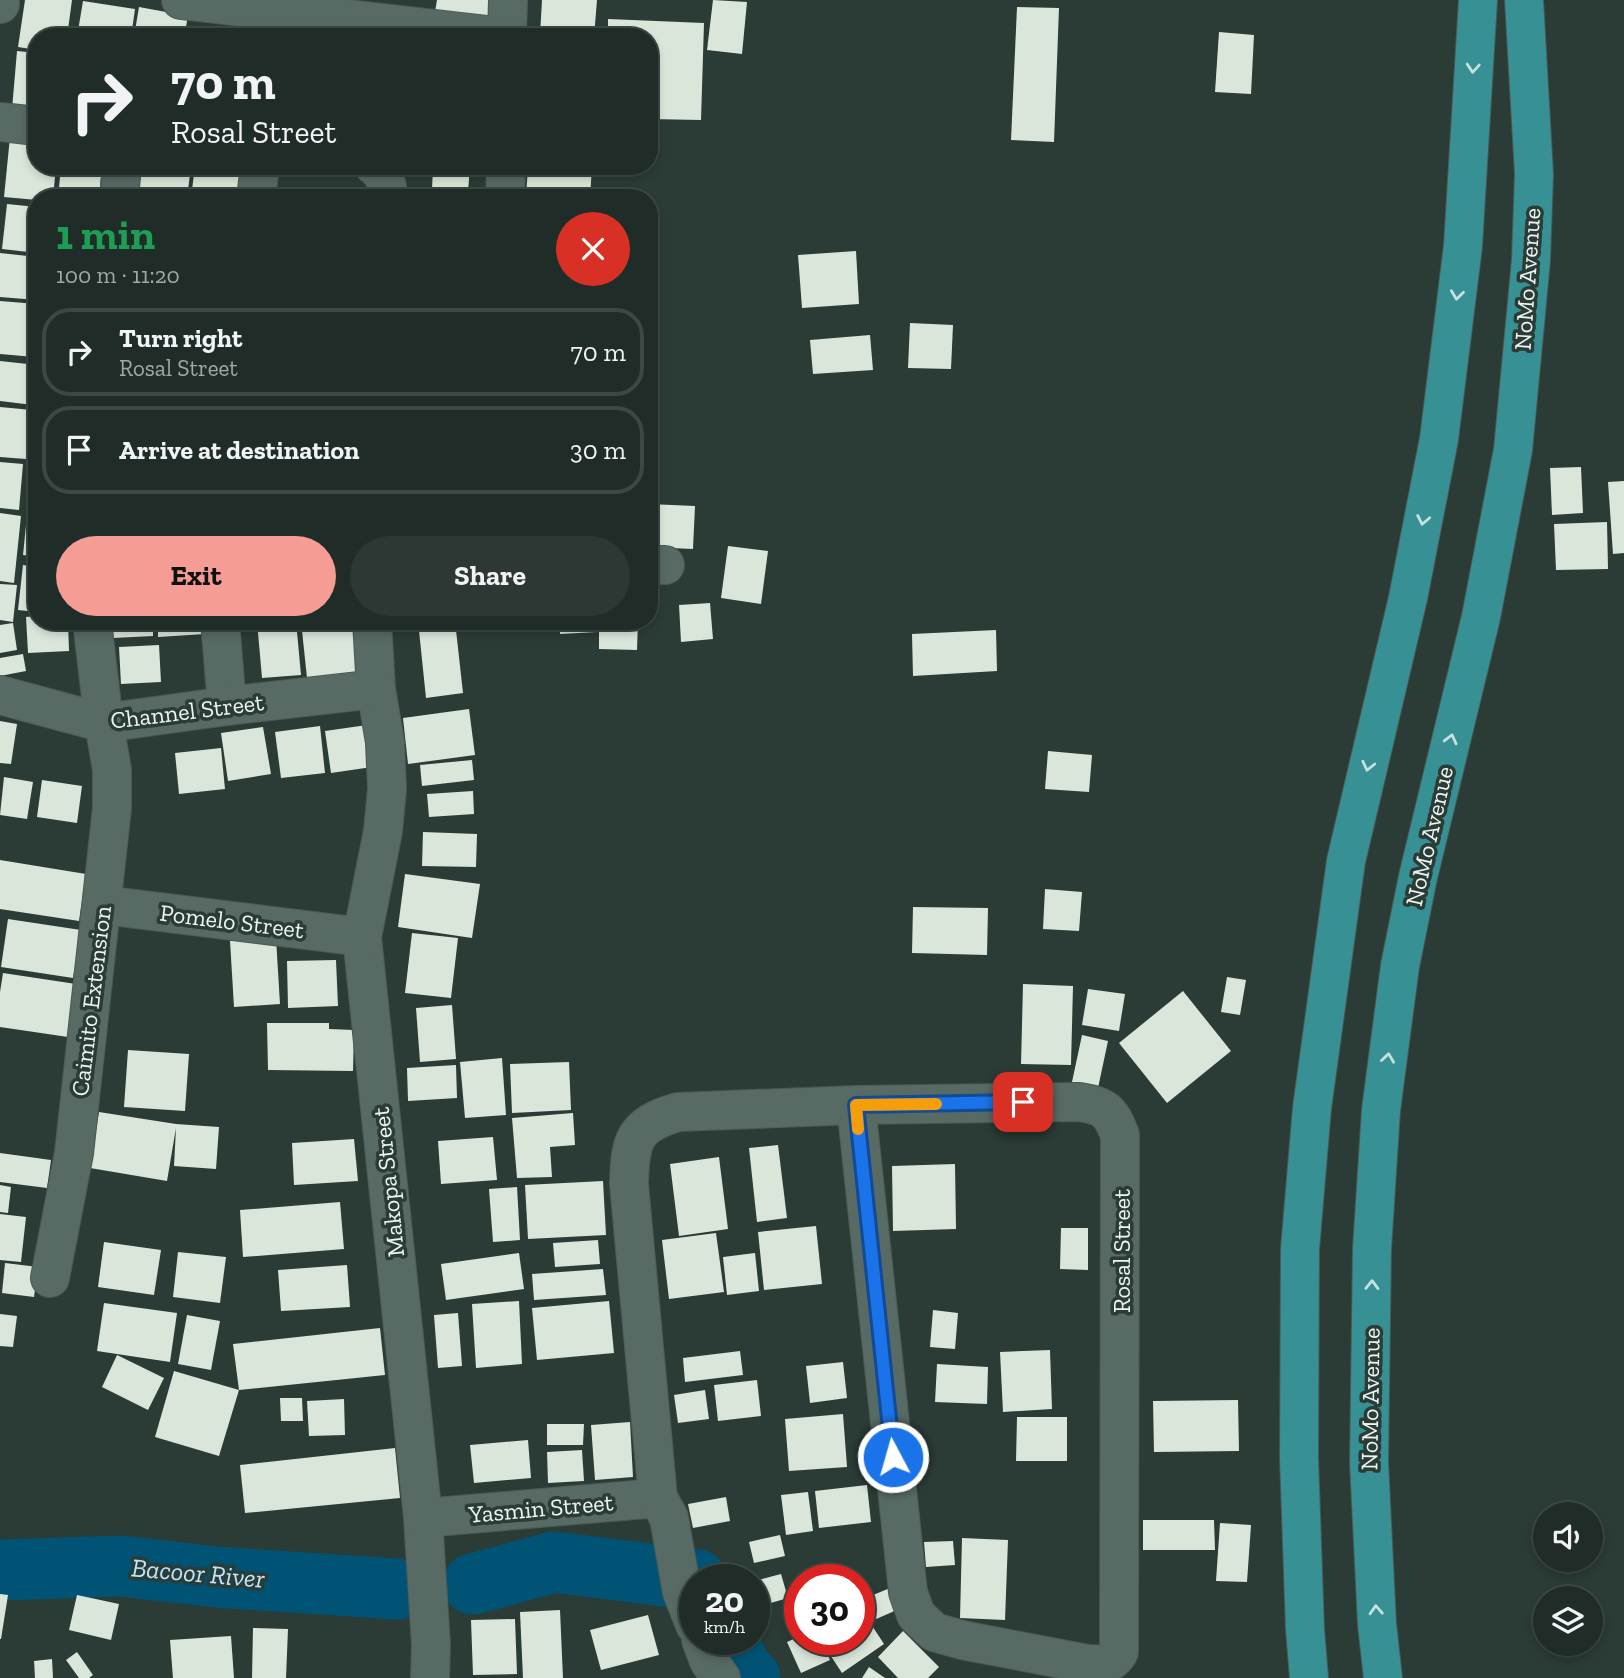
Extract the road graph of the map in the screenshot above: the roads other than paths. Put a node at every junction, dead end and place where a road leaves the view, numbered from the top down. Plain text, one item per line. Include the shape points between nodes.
1 (181, 0) edge
2 (508, 0) edge
3 (1478, 0) edge
4 (1524, 0) edge
5 (427, 28) edge
6 (506, 28) edge
7 (0, 122) edge
8 (28, 125) edge
9 (93, 630) edge
10 (221, 630) edge
11 (373, 630) edge
12 (376, 689) junction
13 (0, 695) edge
14 (227, 706) junction
15 (104, 723) junction
16 (103, 905) junction
17 (362, 937) junction
18 (856, 1105) junction
19 (50, 1278) dead end
20 (663, 1508) junction
21 (423, 1518) junction
22 (679, 1572) edge
23 (707, 1655) edge
24 (430, 1678) edge
25 (722, 1678) edge
26 (1310, 1678) edge
27 (1383, 1678) edge

1 - 5 street
2 - 6 street
3 -> 26 main road via 1463,246 1438,439 1408,598 1346,861 1312,1108 1300,1250 1299,1416
27 -> 4 main road, NoMo Avenue via 1368,1462 1372,1249 1381,1110 1400,966 1481,617 1513,450 1531,260 1534,174
7 - 8 street
9 - 15 street, Caimito Extension
10 - 14 street
11 - 12 street, Makopa Street
12 - 14 street, Channel Street
12 - 17 street, Makopa Street via 387,789
13 - 15 street, Channel Street
14 - 15 street, Channel Street
15 - 16 street, Caimito Extension via 112,770 112,808
16 - 17 street, Pomelo Street
16 - 19 street, Caimito Extension via 74,1153
17 - 21 street, Makopa Street
18 - 18 street, Rosal Street via 1079,1102 1098,1105 1112,1114 1119,1135 1121,1558 1119,1652 1103,1665 962,1640 934,1632 916,1615 908,1592
18 - 20 street, Rosal Street via 678,1112 656,1118 638,1132 630,1155 629,1184
20 - 21 street, Yasmin Street
20 - 22 street
21 - 24 street, Makopa Street
23 - 25 street

